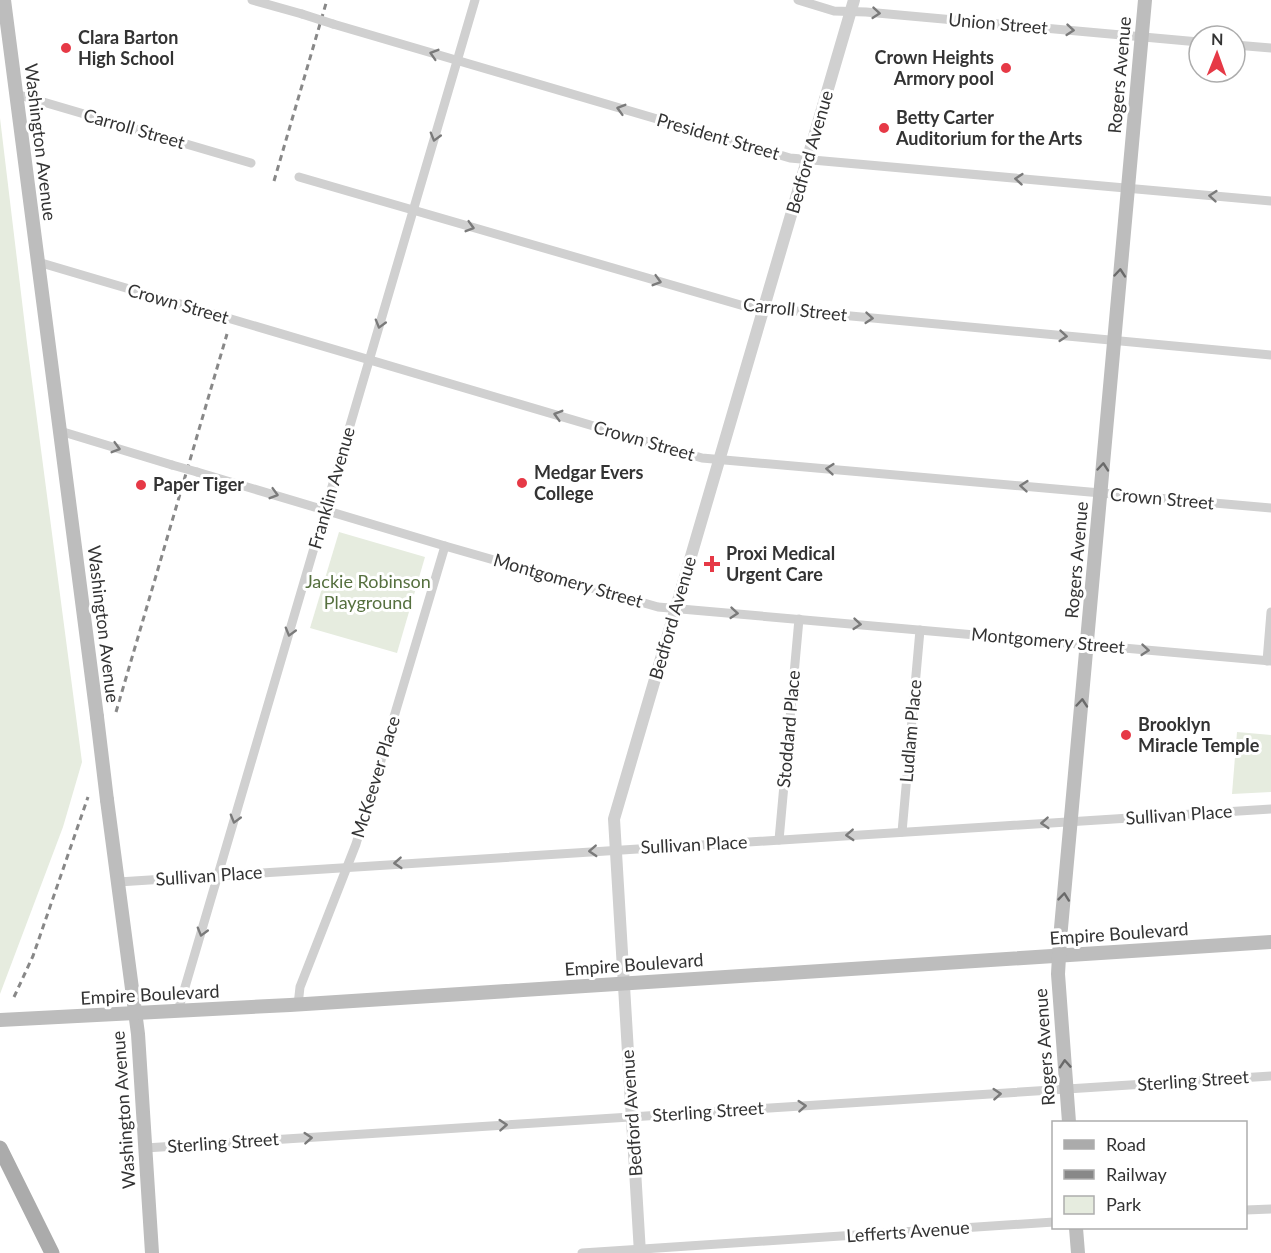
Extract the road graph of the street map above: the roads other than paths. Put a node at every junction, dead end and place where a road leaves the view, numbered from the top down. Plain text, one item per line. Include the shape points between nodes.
1 (4, 0) edge
2 (252, 0) edge
3 (475, 0) edge
4 (798, 0) edge
5 (1145, 0) edge
6 (852, 6) edge
7 (1141, 37) junction
8 (1187, 41) edge
9 (1247, 46) edge
10 (1271, 48) edge
11 (457, 62) junction
12 (16, 94) junction
13 (807, 160) junction
14 (251, 163) dead end
15 (299, 177) dead end
16 (1128, 189) junction
17 (1271, 201) edge
18 (413, 211) junction
19 (38, 262) junction
20 (763, 309) junction
21 (1114, 341) junction
22 (1271, 355) edge
23 (369, 360) junction
24 (60, 431) junction
25 (719, 459) junction
26 (1101, 493) junction
27 (1271, 508) edge
28 (326, 510) junction
29 (445, 546) junction
30 (675, 608) junction
31 (1271, 612) edge
32 (799, 619) junction
33 (920, 630) junction
34 (1087, 645) junction
35 (1269, 661) edge
36 (1271, 809) edge
37 (1071, 821) junction
38 (902, 832) junction
39 (779, 840) junction
40 (615, 849) junction
41 (347, 867) junction
42 (218, 876) junction
43 (118, 882) junction
44 (1271, 942) edge
45 (1059, 956) junction
46 (623, 984) junction
47 (298, 1005) junction
48 (178, 1011) junction
49 (135, 1013) junction
50 (0, 1020) edge
51 (1271, 1076) edge
52 (1067, 1089) junction
53 (632, 1117) junction
54 (1069, 1121) edge
55 (0, 1148) edge
56 (145, 1148) junction
57 (1271, 1209) edge
58 (1247, 1210) edge
59 (1052, 1222) edge
60 (1076, 1229) edge
61 (640, 1251) edge
62 (52, 1253) edge
63 (152, 1253) edge
64 (582, 1253) edge
65 (1078, 1253) edge

1 - 12 main road, Washington Avenue
11 -> 2 street, President Street, bridge
3 - 11 street, Franklin Avenue
4 - 6 street, Union Street via 834,11
5 - 7 main road, Rogers Avenue
6 -> 7 street, Union Street
6 - 13 street, Bedford Avenue
7 - 8 street, Union Street
7 - 16 main road, Rogers Avenue
9 - 10 street
13 -> 11 street, President Street
11 -> 18 street, Franklin Avenue
12 - 14 street, Carroll Street
12 - 19 main road, Washington Avenue
16 -> 13 street, President Street
13 - 20 street, Bedford Avenue
15 - 18 street, Carroll Street
17 -> 16 street, President Street
21 -> 16 main road, Rogers Avenue
18 -> 20 street, Carroll Street
18 -> 23 street, Franklin Avenue
19 - 23 street, Crown Street
19 - 24 main road, Washington Avenue
20 -> 21 street, Carroll Street
20 - 25 street, Bedford Avenue
21 - 22 street, Carroll Street
26 -> 21 main road, Rogers Avenue
25 -> 23 street, Crown Street
23 - 28 street, Franklin Avenue
24 -> 28 street, Montgomery Street, bridge
24 - 43 main road, Washington Avenue, bridge
26 -> 25 street, Crown Street
25 - 30 street, Bedford Avenue
26 - 27 street, Crown Street
26 - 34 main road, Rogers Avenue
28 - 29 street, Montgomery Street
28 -> 42 street, Franklin Avenue
29 - 30 street, Montgomery Street via 658,607
29 - 41 street, McKeever Place
30 -> 32 street, Montgomery Street
30 - 40 street, Bedford Avenue via 614,819
31 - 35 street
32 -> 33 street, Montgomery Street
32 - 39 street, Stoddard Place
33 - 34 street, Montgomery Street
33 - 38 street, Ludlam Place
34 -> 35 street, Montgomery Street
37 -> 34 main road, Rogers Avenue
36 - 37 street, Sullivan Place
37 -> 38 street, Sullivan Place
45 -> 37 main road, Rogers Avenue
38 -> 39 street, Sullivan Place
39 - 40 street, Sullivan Place
40 -> 41 street, Sullivan Place
40 - 46 street, Bedford Avenue
41 - 42 street, Sullivan Place
41 - 47 street, McKeever Place via 300,987
42 - 43 street, Sullivan Place
42 -> 48 street, Franklin Avenue
43 - 49 main road, Washington Avenue
44 - 45 main road, Empire Boulevard
45 - 46 main road, Empire Boulevard
52 -> 45 main road, Rogers Avenue
46 - 47 main road, Empire Boulevard
46 - 53 street, Bedford Avenue
47 - 48 main road, Empire Boulevard
48 - 49 main road, Empire Boulevard
49 - 50 main road, Empire Boulevard
49 - 56 main road, Washington Avenue
51 - 52 street, Sterling Street
53 -> 52 street, Sterling Street
52 - 54 main road, Rogers Avenue
56 -> 53 street, Sterling Street
53 - 61 street, Bedford Avenue
55 - 62 main road
56 - 63 main road, Washington Avenue
57 - 58 street
59 - 61 street, Lefferts Avenue
60 - 65 main road
61 - 64 street, Lefferts Avenue

